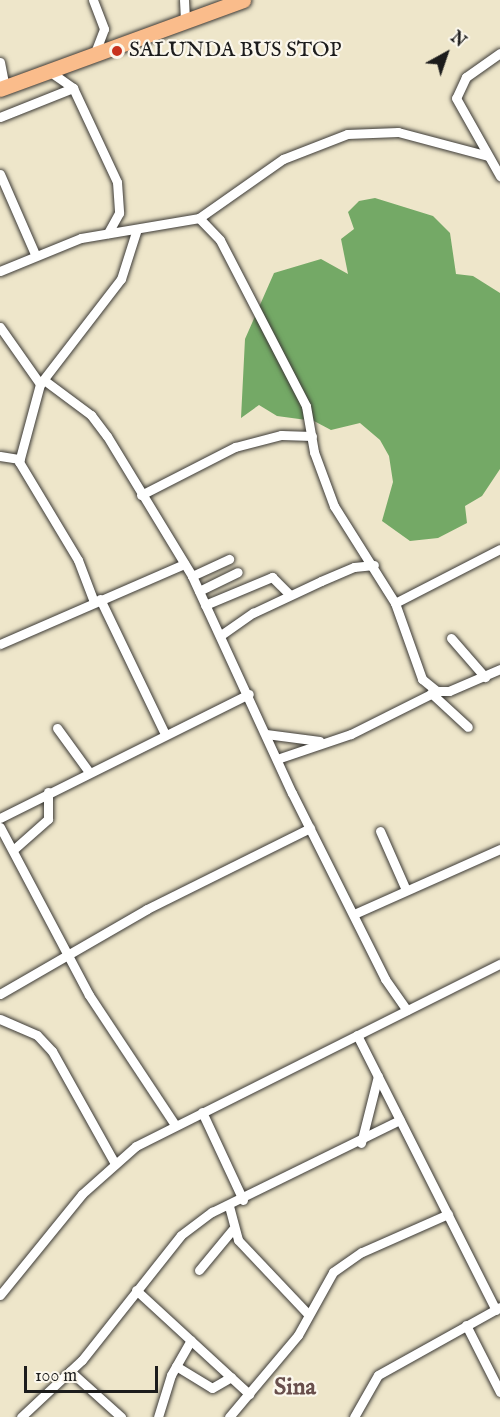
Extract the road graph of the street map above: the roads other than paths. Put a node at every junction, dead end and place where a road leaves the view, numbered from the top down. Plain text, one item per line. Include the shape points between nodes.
1 (93, 0) edge
2 (184, 0) edge
3 (243, 0) edge
4 (185, 22) junction
5 (95, 52) junction
6 (500, 53) edge
7 (0, 62) edge
8 (49, 71) junction
9 (2, 88) edge
10 (73, 88) junction
11 (0, 117) edge
12 (488, 156) junction
13 (0, 174) edge
14 (500, 176) edge
15 (199, 218) junction
16 (137, 229) junction
17 (108, 233) junction
18 (35, 254) junction
19 (0, 271) edge
20 (0, 327) edge
21 (42, 382) junction
22 (312, 436) junction
23 (0, 456) edge
24 (20, 459) junction
25 (141, 495) junction
26 (500, 549) edge
27 (229, 559) dead end
28 (184, 564) junction
29 (374, 565) junction
30 (238, 573) dead end
31 (192, 576) junction
32 (199, 591) junction
33 (290, 595) junction
34 (97, 601) junction
35 (395, 603) junction
36 (205, 605) junction
37 (222, 635) junction
38 (451, 638) dead end
39 (0, 644) edge
40 (500, 669) edge
41 (487, 676) junction
42 (500, 678) edge
43 (434, 692) junction
44 (249, 694) junction
45 (468, 727) dead end
46 (57, 728) dead end
47 (164, 732) junction
48 (266, 734) junction
49 (325, 741) junction
50 (277, 759) junction
51 (89, 772) junction
52 (48, 792) junction
53 (0, 818) edge
54 (0, 826) edge
55 (310, 828) junction
56 (380, 831) dead end
57 (500, 849) edge
58 (13, 850) junction
59 (406, 890) junction
60 (354, 914) junction
61 (69, 955) junction
62 (500, 964) edge
63 (0, 994) edge
64 (407, 1010) junction
65 (0, 1018) edge
66 (357, 1035) junction
67 (378, 1076) junction
68 (202, 1112) junction
69 (400, 1120) junction
70 (175, 1125) junction
71 (361, 1143) junction
72 (114, 1162) junction
73 (243, 1200) junction
74 (229, 1206) junction
75 (448, 1214) junction
76 (233, 1229) junction
77 (199, 1270) dead end
78 (136, 1290) junction
79 (0, 1295) edge
80 (498, 1308) edge
81 (308, 1314) junction
82 (466, 1324) junction
83 (191, 1340) junction
84 (176, 1366) junction
85 (70, 1371) junction
86 (231, 1377) junction
87 (500, 1392) edge
88 (249, 1394) junction
89 (21, 1417) edge
90 (121, 1417) edge
91 (158, 1417) edge
92 (229, 1417) edge
93 (354, 1417) edge

1 - 5 street via 104,29
2 - 4 street
3 - 4 highway
4 - 5 highway
5 - 8 highway
6 - 12 street via 456,89 456,98
7 - 9 street
8 - 9 highway
8 - 10 street
10 - 11 street
10 - 17 street via 120,193 119,213
12 - 14 street
12 - 15 street via 398,132 347,134 283,159
13 - 18 street
15 - 16 street
15 - 22 street via 227,252 306,406
16 - 17 street
16 - 21 street via 121,279
17 - 18 street
18 - 19 street
20 - 21 street
21 - 24 street
21 - 25 street via 91,415
22 - 25 street via 281,435 235,447
22 - 29 street via 334,506
23 - 24 street
24 - 34 street
25 - 28 street
26 - 35 street
27 - 31 street
28 - 31 street
28 - 34 street
29 - 33 street via 354,567
29 - 35 street
30 - 32 street
31 - 32 street
32 - 36 street
33 - 36 street via 272,578
33 - 37 street
34 - 39 street
34 - 47 street
35 - 43 street via 414,664
36 - 37 street
37 - 44 street
38 - 41 street
40 - 41 street
41 - 42 street
41 - 43 street
43 - 45 street
43 - 49 street
44 - 47 street
44 - 48 street
46 - 51 street
47 - 51 street
48 - 49 street
48 - 50 street
49 - 50 street
50 - 55 street
51 - 52 street
52 - 53 street
52 - 58 street via 48,819
54 - 58 street
55 - 60 street
55 - 61 street
56 - 59 street
57 - 59 street
58 - 61 street
59 - 60 street
60 - 64 street
61 - 63 street
61 - 70 street via 89,995
62 - 64 street
64 - 66 street
65 - 72 street via 37,1035 63,1065
66 - 67 street
66 - 68 street
67 - 69 street
67 - 71 street
68 - 70 street
68 - 73 street
69 - 71 street
69 - 75 street
70 - 72 street
71 - 73 street
72 - 79 street
73 - 74 street
74 - 76 street
74 - 78 street via 181,1235
75 - 80 street
75 - 81 street via 345,1262
76 - 77 street
76 - 81 street
78 - 83 street
78 - 85 street
80 - 82 street
81 - 88 street via 298,1335
82 - 87 street
82 - 93 street via 378,1375
83 - 84 street
83 - 86 street
84 - 86 street via 212,1388
84 - 91 street
85 - 89 street
85 - 90 street
86 - 88 street
88 - 92 street

